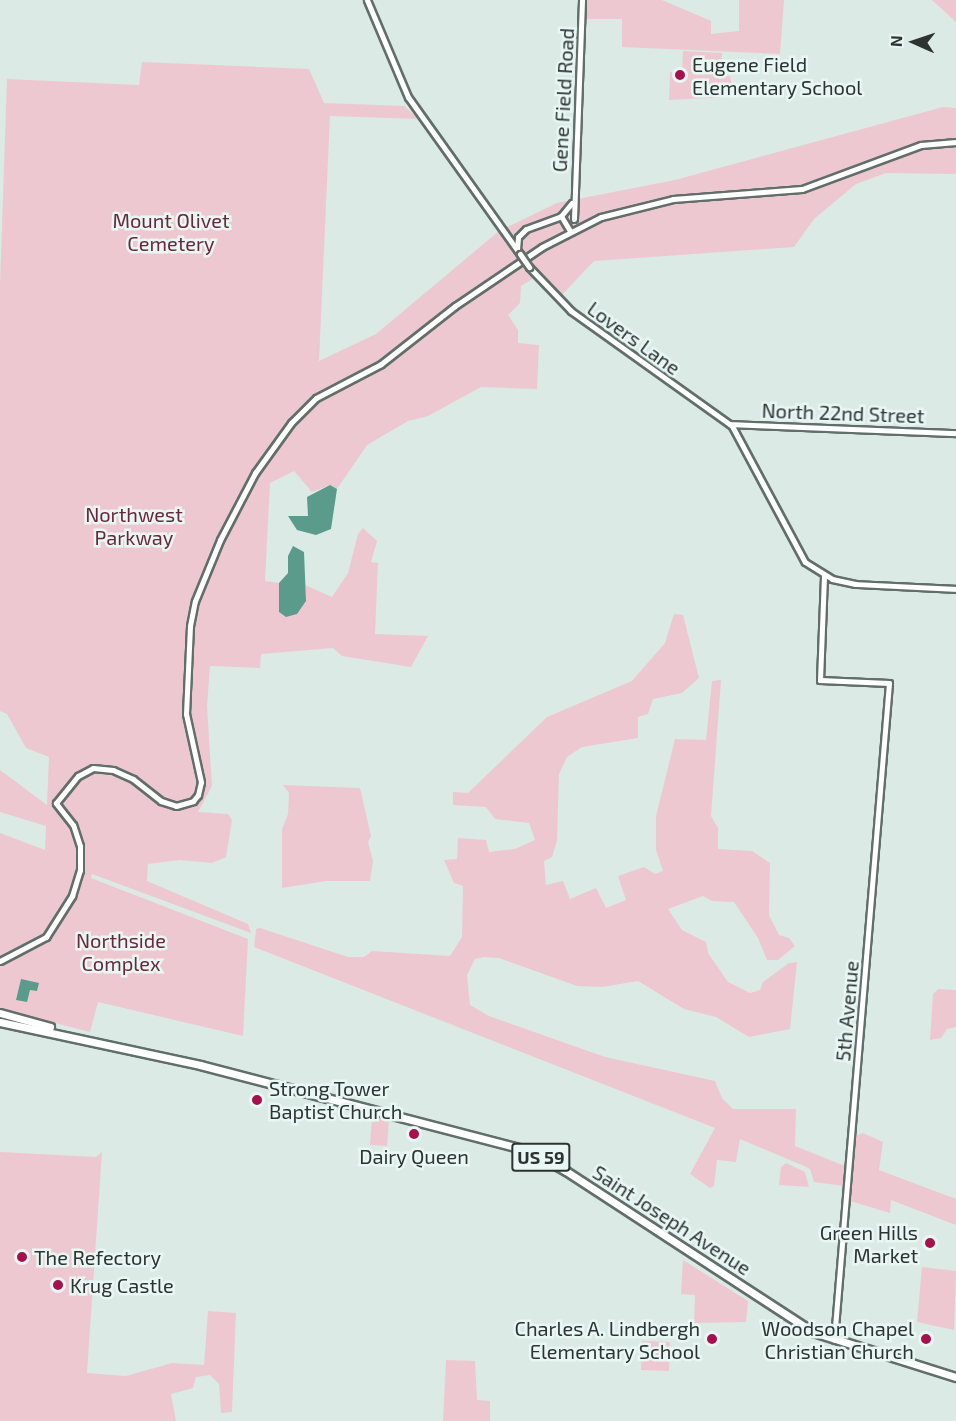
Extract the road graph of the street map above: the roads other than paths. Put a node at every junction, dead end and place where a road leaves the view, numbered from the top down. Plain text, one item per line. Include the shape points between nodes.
1 (367, 0) edge
2 (582, 0) edge
3 (956, 142) edge
4 (573, 202) junction
5 (563, 214) junction
6 (574, 219) junction
7 (577, 227) junction
8 (570, 231) junction
9 (504, 232) junction
10 (521, 232) junction
11 (518, 252) junction
12 (729, 424) junction
13 (956, 433) edge
14 (824, 576) junction
15 (956, 589) edge
16 (0, 961) edge
17 (0, 1013) edge
18 (0, 1022) edge
19 (84, 1038) junction
20 (834, 1342) junction
21 (956, 1377) edge

1 - 9 street, Lovers Lane via 408,97
2 - 4 street, Gene Field Road
3 - 7 street via 907,150 802,189 673,199 619,211
4 - 5 street, Gene Field Road
4 - 6 street, Gene Field Road
5 - 6 street
5 - 8 street
5 - 10 street
6 - 7 street
7 - 8 street
8 - 16 street via 455,306 381,364 316,398 272,447 220,540 191,614 186,714 201,782 198,795 193,801 176,806 113,771 93,768 78,776 56,803 73,825 80,846 80,870 72,896 46,937
9 - 10 street
9 - 11 street, Lovers Lane
10 - 11 street
11 - 12 street, Lovers Lane, bridge via 571,310
12 - 13 street, North 22nd Street
12 - 14 street, Lovers Lane via 800,557
14 - 15 street, Lovers Lane via 866,585
14 - 20 street, 5th Avenue via 820,680 888,683
17 - 19 main road, Saint Joseph Avenue / US 59
18 - 19 main road, Saint Joseph Avenue / US 59
19 - 20 main road, Saint Joseph Avenue / US 59 via 530,1151
20 - 21 main road, Saint Joseph Avenue / US 59

